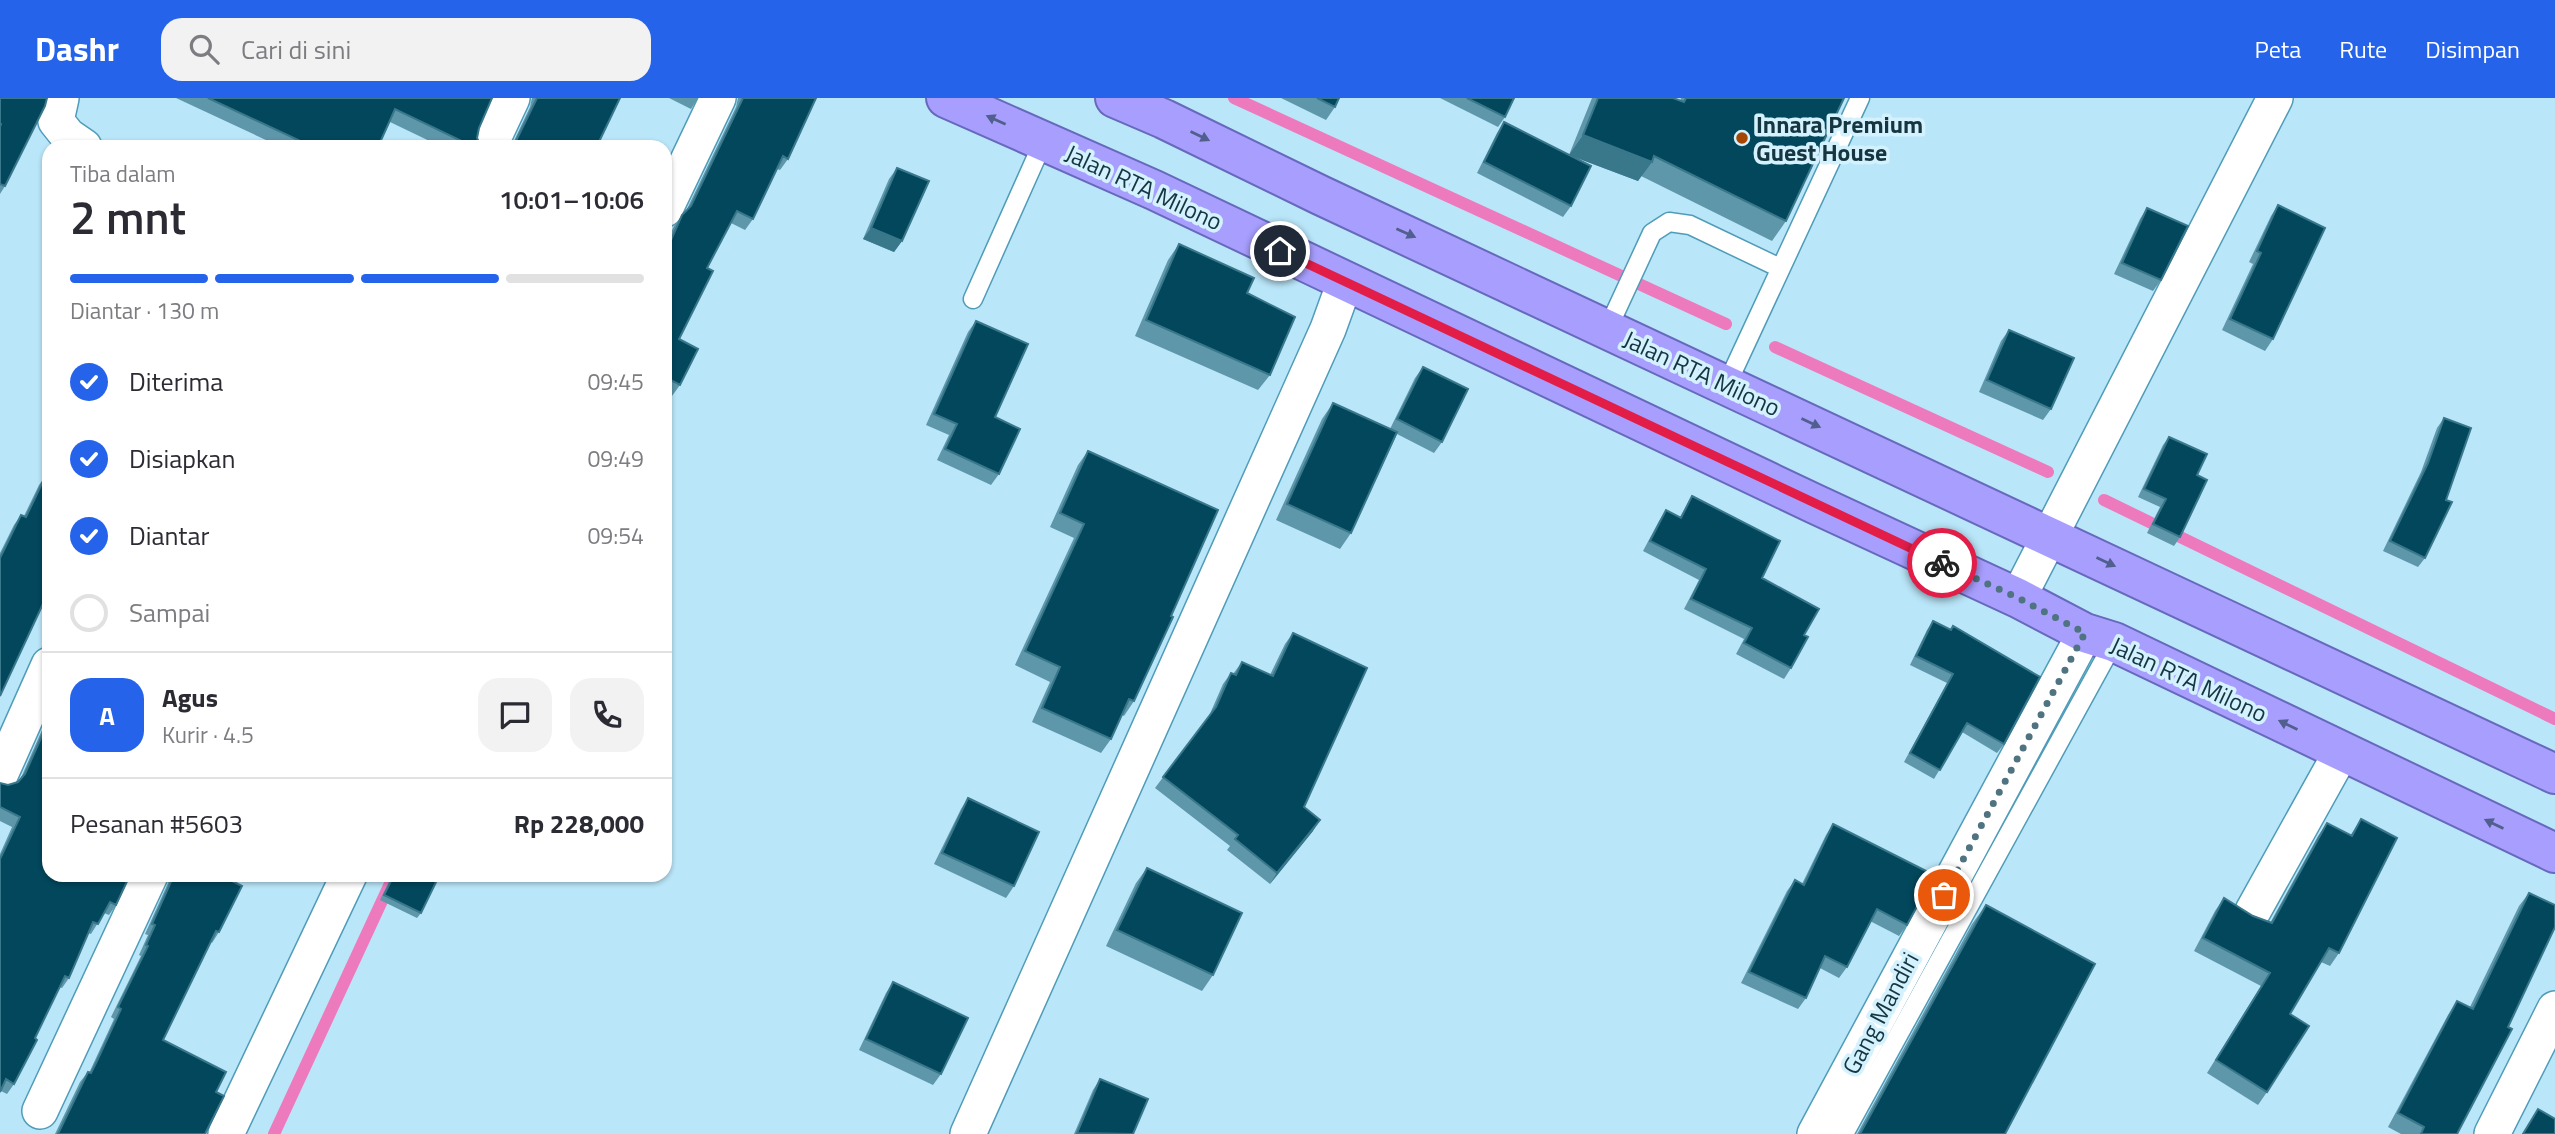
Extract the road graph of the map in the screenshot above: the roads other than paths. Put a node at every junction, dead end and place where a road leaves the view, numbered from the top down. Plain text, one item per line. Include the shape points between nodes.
1 (61, 98) edge
2 (512, 98) edge
3 (718, 98) edge
4 (946, 98) edge
5 (1115, 98) edge
6 (1860, 98) edge
7 (2275, 98) edge
8 (1169, 108) edge
9 (74, 140) edge
10 (492, 140) edge
11 (1044, 140) junction
12 (672, 194) edge
13 (1780, 268) junction
14 (1346, 282) junction
15 (973, 299) dead end
16 (1608, 328) junction
17 (1727, 384) junction
18 (2050, 536) junction
19 (2018, 598) junction
20 (2100, 637) junction
21 (42, 681) edge
22 (2343, 751) junction
23 (2555, 774) edge
24 (0, 775) edge
25 (2555, 853) edge
26 (147, 882) edge
27 (346, 882) edge
28 (2253, 911) dead end
29 (2555, 1009) edge
30 (40, 1111) dead end
31 (226, 1134) edge
32 (968, 1134) edge
33 (1815, 1134) edge
34 (1844, 1134) edge
35 (2492, 1134) edge

1 - 9 street via 56,121
2 - 10 street
3 - 12 street
11 -> 4 highway, Jalan RTA Milono
5 - 8 highway, Jalan RTA Milono
6 - 13 lane
7 - 18 street
8 -> 16 highway, Jalan RTA Milono via 1320,195
11 - 14 highway, Jalan RTA Milono
11 - 15 lane
13 - 16 lane via 1690,225 1669,222 1652,233
13 - 17 lane
14 - 19 highway, Jalan RTA Milono
14 - 32 street
16 - 17 highway, Jalan RTA Milono
17 -> 18 highway, Jalan RTA Milono
18 - 19 street
18 -> 23 highway, Jalan RTA Milono
19 - 20 highway, Jalan RTA Milono
22 -> 20 highway, Jalan RTA Milono
20 - 33 street, Gang Mandiri
20 - 34 lane
21 - 24 street
25 -> 22 highway, Jalan RTA Milono
22 - 28 street
26 - 30 street
27 - 31 street
29 - 35 street

